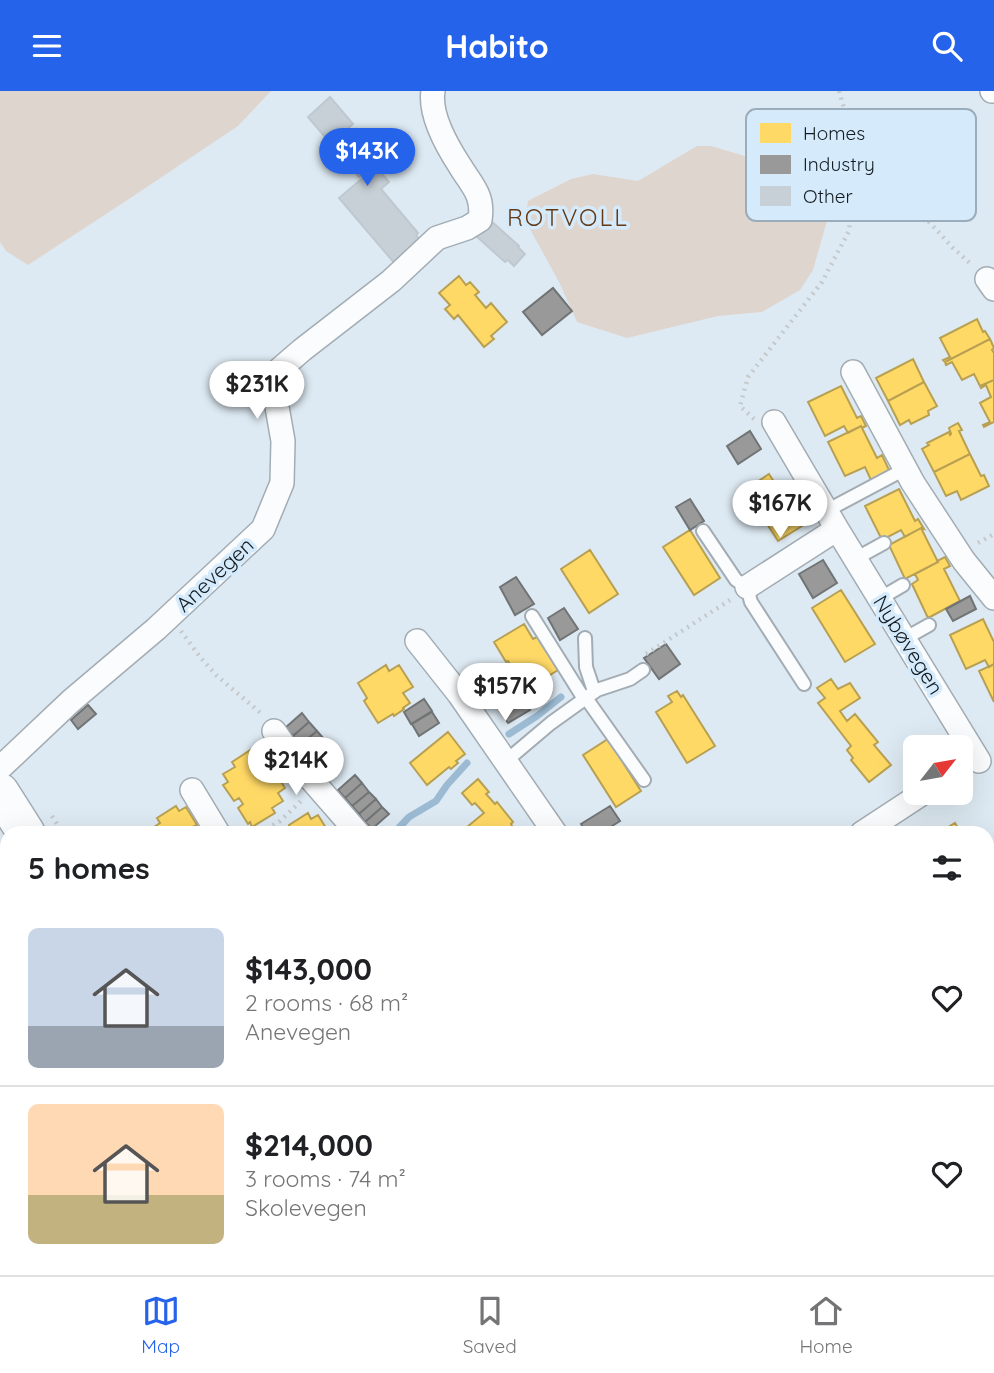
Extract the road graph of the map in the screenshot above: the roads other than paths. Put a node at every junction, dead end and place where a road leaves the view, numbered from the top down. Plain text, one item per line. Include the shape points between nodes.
1 (433, 91) edge
2 (853, 372) dead end
3 (774, 422) road end
4 (905, 469) junction
5 (831, 520) junction
6 (703, 531) dead end
7 (884, 543) dead end
8 (855, 559) junction
9 (903, 585) dead end
10 (747, 587) junction
11 (994, 598) edge
12 (879, 599) junction
13 (532, 616) dead end
14 (929, 625) dead end
15 (585, 638) dead end
16 (904, 639) junction
17 (417, 641) dead end
18 (643, 670) road end
19 (804, 684) dead end
20 (588, 696) junction
21 (274, 730) road end
22 (978, 760) edge
23 (506, 761) junction
24 (0, 768) edge
25 (644, 780) dead end
26 (192, 790) dead end
27 (0, 792) edge
28 (905, 805) edge
29 (22, 826) edge
30 (214, 826) edge
31 (352, 826) edge
32 (550, 826) edge
33 (873, 826) edge

1 - 24 street, Anevegen via 433,111 458,165 475,188 482,207 480,220 437,238 391,281 280,369 275,390 283,441 282,484 263,529
2 - 4 street
3 - 5 street, Nybøvegen
4 - 5 lane
4 - 11 street via 964,561
5 - 8 street, Nybøvegen
5 - 10 street
6 - 10 lane via 736,580
7 - 8 lane
8 - 12 street, Nybøvegen
9 - 12 lane
10 - 19 lane via 751,602
12 - 16 street, Nybøvegen
13 - 20 lane
14 - 16 lane
15 - 20 lane
16 - 22 street, Nybøvegen
17 - 23 street
18 - 20 lane
20 - 23 lane
20 - 25 lane
21 - 31 street
23 - 32 street
26 - 30 street
27 - 29 main road
28 - 33 street

